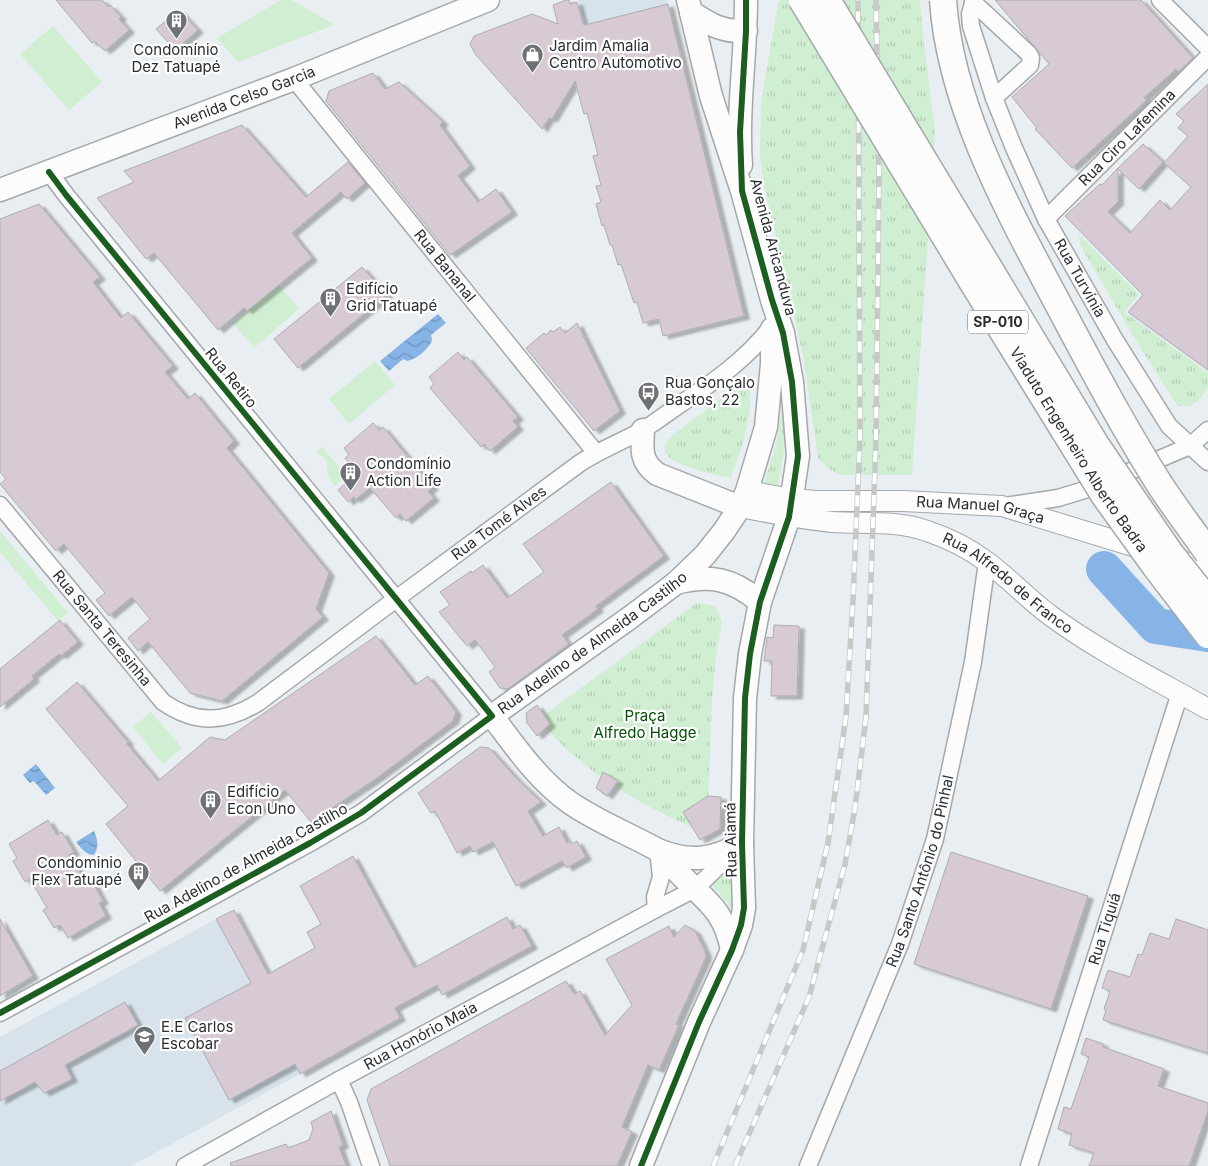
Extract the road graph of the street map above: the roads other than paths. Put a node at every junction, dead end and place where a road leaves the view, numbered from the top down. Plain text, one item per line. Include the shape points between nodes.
1 (488, 0) edge
2 (746, 0) edge
3 (802, 0) edge
4 (826, 0) edge
5 (943, 0) edge
6 (1160, 0) edge
7 (973, 1) edge
8 (690, 6) edge
9 (746, 31) junction
10 (1208, 48) edge
11 (1208, 57) edge
12 (294, 79) junction
13 (994, 98) junction
14 (49, 172) junction
15 (0, 190) edge
16 (742, 191) junction
17 (1046, 219) junction
18 (772, 300) junction
19 (772, 326) junction
20 (643, 430) junction
21 (1208, 430) edge
22 (1190, 446) junction
23 (596, 453) junction
24 (1208, 462) edge
25 (743, 499) junction
26 (0, 505) edge
27 (1002, 506) junction
28 (790, 508) junction
29 (1208, 553) edge
30 (987, 562) junction
31 (1208, 568) edge
32 (676, 583) junction
33 (396, 599) junction
34 (1208, 601) edge
35 (760, 602) junction
36 (1208, 635) edge
37 (1180, 693) junction
38 (1208, 709) edge
39 (492, 716) junction
40 (223, 718) joint
41 (742, 843) junction
42 (658, 850) junction
43 (695, 889) junction
44 (656, 908) junction
45 (732, 950) junction
46 (0, 1013) edge
47 (339, 1080) junction
48 (185, 1166) edge
49 (371, 1166) edge
50 (641, 1166) edge
51 (808, 1166) edge
52 (1029, 1166) edge

1 - 12 main road, Avenida Celso Garcia
2 - 9 main road, Avenida Aricanduva
3 - 36 highway, Viaduto Engenheiro Alberto Badra / SP-010, bridge via 1104,495
4 - 34 highway, Viaduto Engenheiro Alberto Badra / SP-010, bridge via 1096,445 1170,553
5 - 29 highway, bridge via 952,62 972,125 1012,219 1097,377 1155,476
6 - 10 street
7 - 13 street, Rua Turvínia via 971,26
7 - 13 street, Rua Turvínia via 1031,58 1030,65
8 - 9 main road via 713,26
8 - 16 main road, Avenida Aricanduva via 711,96
9 - 16 main road, Avenida Aricanduva via 740,132
11 - 17 street, Rua Ciro Lafemina
12 - 14 main road, Avenida Celso Garcia
12 - 23 street, Rua Bananal
13 - 17 street, Rua Turvínia
14 - 15 main road, Avenida Celso Garcia
14 - 33 street, Rua Retiro
16 - 18 main road, Avenida Aricanduva
17 - 22 street, Rua Turvínia via 1158,409 1169,426
18 - 19 main road, Avenida Aricanduva
18 - 28 main road, Avenida Aricanduva via 783,333 797,422 798,456
19 - 20 street, Rua Tomé Alves via 736,365
19 - 25 main road, Avenida Aricanduva via 766,427
20 - 23 street, Rua Tomé Alves
20 - 25 main road via 644,458 648,467 657,474
21 - 22 street
22 - 24 street
22 - 27 street via 1091,488 1058,498
23 - 33 street, Rua Tomé Alves
25 - 28 street, Rua Manuel Graça
25 - 32 main road, Rua Adelino de Almeida Castilho via 705,555
26 - 40 street, Rua Santa Teresinha via 163,702 187,715
27 - 28 street, Rua Manuel Graça via 816,501
27 - 31 street, Rua Manuel Graça
28 - 30 street, Rua Alfredo de Franco via 836,522 892,524 925,530 950,540
28 - 35 main road, Rua Aiamá
30 - 37 street, Rua Alfredo de Franco via 1051,616 1113,656
30 - 51 street, Rua Santo Antônio do Pinhal via 973,662 935,839 900,944
32 - 35 main road via 694,578 730,582
32 - 39 main road, Rua Adelino de Almeida Castilho
33 - 39 street, Rua Retiro
33 - 40 street, Rua Tomé Alves via 259,702 243,712
35 - 41 main road, Rua Aiamá via 745,698
37 - 38 street, Rua Alfredo de Franco
37 - 52 street, Rua Tiquiá
39 - 42 main road via 536,772 568,801 610,827
39 - 46 street, Rua Adelino de Almeida Castilho via 361,813
41 - 42 main road via 716,856 701,858 672,856
41 - 43 street, Rua Honório Maia
41 - 45 main road, Rua Aiamá via 744,908
42 - 43 main road
42 - 44 street via 661,876 655,897
43 - 44 street, Rua Honório Maia
43 - 45 main road via 718,912
44 - 47 street, Rua Honório Maia
45 - 50 main road, Rua Aiamá
47 - 48 street, Rua Honório Maia
47 - 49 street

